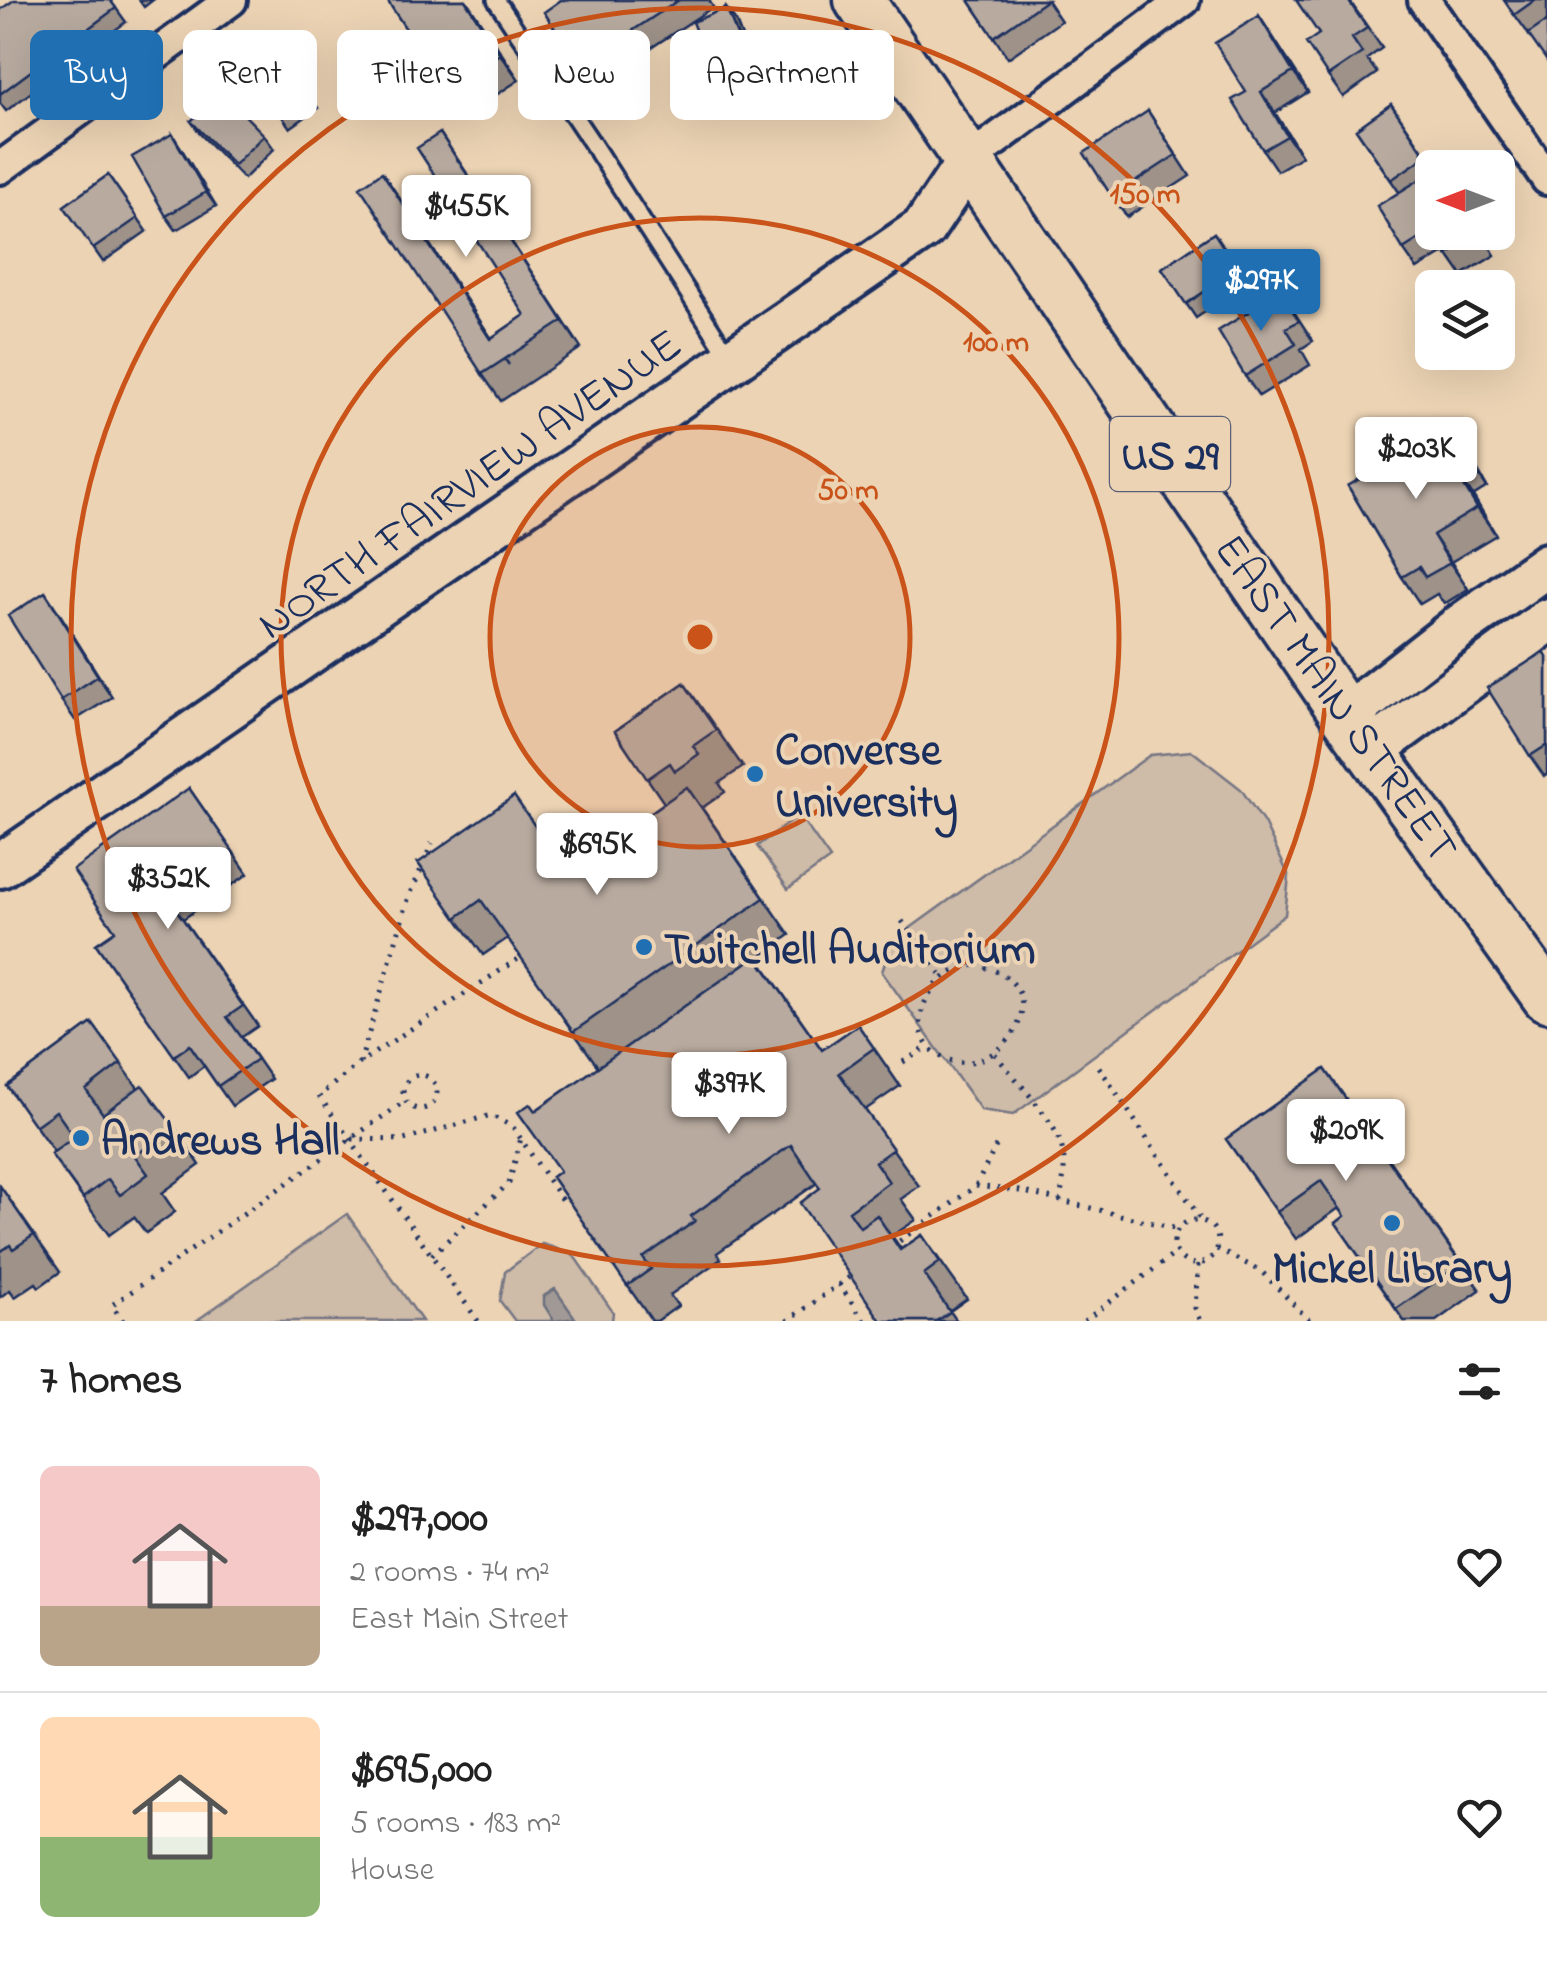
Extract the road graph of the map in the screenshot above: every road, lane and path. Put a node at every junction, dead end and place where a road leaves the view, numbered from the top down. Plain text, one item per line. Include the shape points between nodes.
1 (231, 0) edge
2 (496, 0) edge
3 (859, 0) edge
4 (1184, 0) edge
5 (1424, 0) edge
6 (970, 159) junction
7 (0, 168) edge
8 (1547, 179) edge
9 (732, 361) junction
10 (1547, 565) edge
11 (1547, 621) edge
12 (1359, 733) junction
13 (432, 842) dead end
14 (0, 866) edge
15 (902, 921) dead end
16 (521, 957) edge
17 (943, 978) junction
18 (1547, 997) edge
19 (927, 1047) junction
20 (995, 1054) junction
21 (903, 1062) dead end
22 (359, 1063) junction
23 (1099, 1067) dead end
24 (405, 1102) junction
25 (521, 1138) junction
26 (349, 1139) junction
27 (996, 1144) dead end
28 (976, 1186) junction
29 (575, 1193) edge
30 (1060, 1200) junction
31 (1202, 1221) junction
32 (1178, 1228) junction
33 (1216, 1249) junction
34 (1176, 1253) junction
35 (432, 1255) junction
36 (880, 1255) edge
37 (1198, 1264) junction
38 (850, 1276) edge
39 (839, 1284) junction
40 (123, 1321) edge
41 (478, 1321) edge
42 (786, 1321) edge
43 (864, 1321) edge
44 (1084, 1321) edge
45 (1200, 1321) edge
46 (1310, 1321) edge

1 - 7 street
2 - 9 lane
3 - 6 main road, EAST MAIN STREET / US 29
4 - 6 street
5 - 8 street
6 - 9 street, NORTH FAIRVIEW AVENUE via 924,228
6 - 12 main road, EAST MAIN STREET / US 29
9 - 14 street, NORTH FAIRVIEW AVENUE
10 - 12 street via 1462,626
11 - 12 street
12 - 18 main road, EAST MAIN STREET / US 29
13 - 22 path
15 - 17 path
16 - 22 path
17 - 19 path via 922,1010 919,1027
17 - 20 path via 975,966 1013,981 1022,1016
19 - 20 path via 960,1062
19 - 21 path
20 - 30 path via 1061,1143
22 - 26 path via 319,1096
23 - 31 path
24 - 24 path via 429,1107 434,1083 410,1077 402,1088
24 - 26 path
25 - 26 path via 491,1115 404,1140
25 - 29 path via 563,1202
25 - 35 path via 509,1184
26 - 35 path
26 - 40 path via 112,1305
27 - 28 path
28 - 30 path
28 - 36 path
30 - 32 path
31 - 32 path
31 - 33 path via 1215,1232
32 - 34 path
33 - 37 path
33 - 46 path via 1261,1271
34 - 37 path
34 - 44 path
35 - 41 path
37 - 45 path
38 - 39 path
39 - 42 path
39 - 43 path

